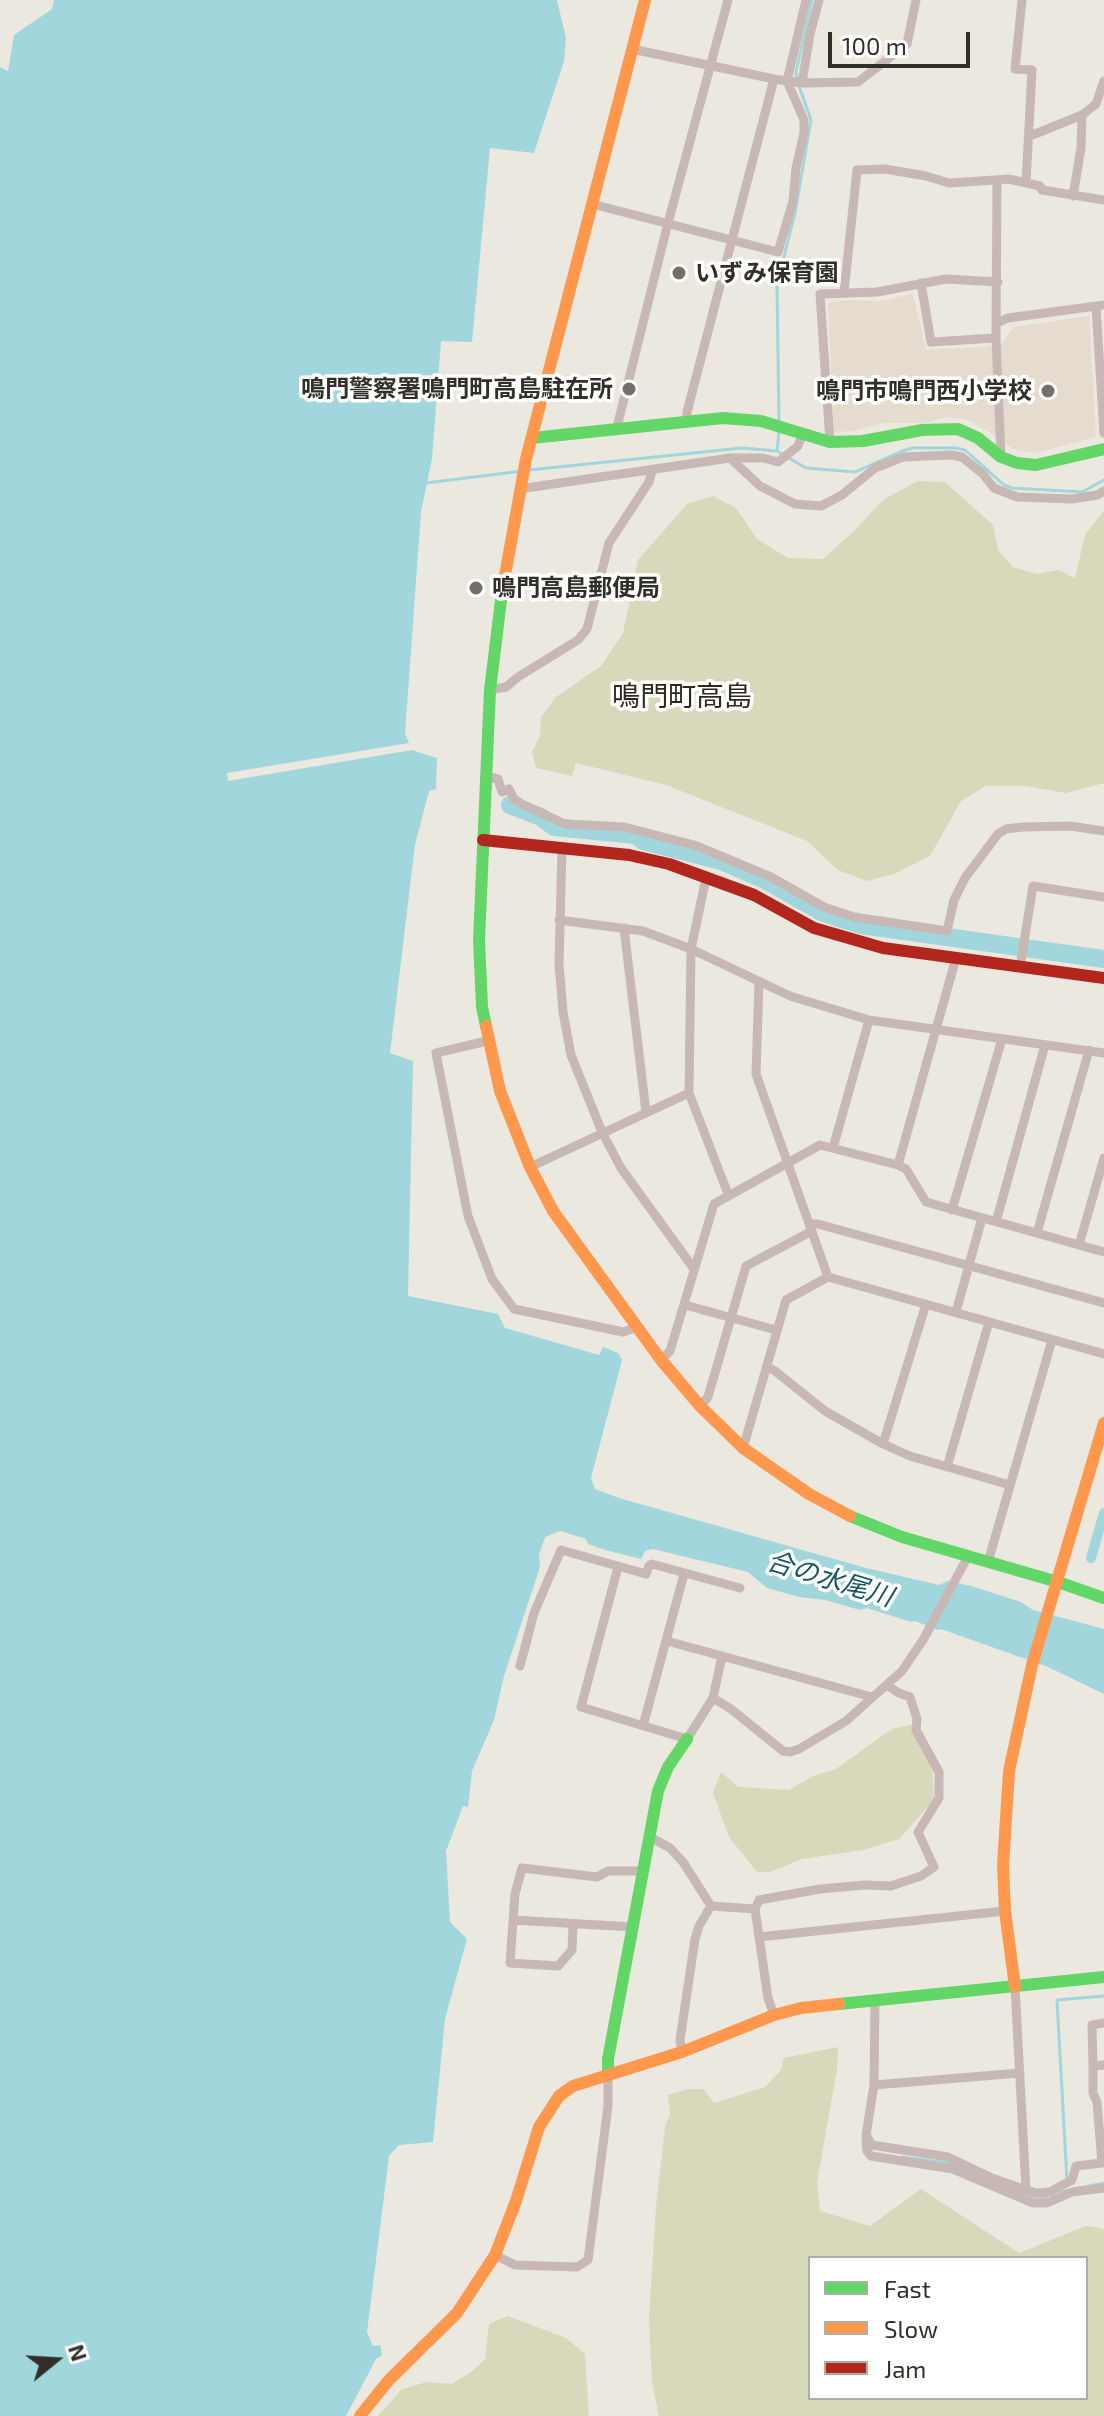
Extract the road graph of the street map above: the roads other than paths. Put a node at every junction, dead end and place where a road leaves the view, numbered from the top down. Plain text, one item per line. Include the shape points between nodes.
1 (645, 0) edge
2 (728, 0) edge
3 (806, 0) edge
4 (819, 0) edge
5 (916, 0) edge
6 (1022, 0) edge
7 (632, 49) junction
8 (711, 66) junction
9 (774, 79) junction
10 (787, 81) junction
11 (1104, 81) edge
12 (802, 83) junction
13 (1082, 115) junction
14 (1030, 136) junction
15 (997, 181) junction
16 (1026, 183) junction
17 (1073, 196) junction
18 (1104, 200) edge
19 (592, 204) junction
20 (668, 223) junction
21 (731, 240) junction
22 (998, 282) junction
23 (921, 283) junction
24 (844, 292) junction
25 (1100, 306) edge
26 (997, 323) junction
27 (996, 338) junction
28 (687, 422) junction
29 (616, 431) junction
30 (796, 432) junction
31 (1104, 433) edge
32 (532, 438) junction
33 (830, 442) junction
34 (1104, 449) edge
35 (1001, 457) junction
36 (730, 458) junction
37 (652, 471) junction
38 (520, 487) junction
39 (1104, 491) edge
40 (490, 690) junction
41 (485, 778) junction
42 (1104, 831) edge
43 (483, 840) junction
44 (562, 848) junction
45 (706, 878) junction
46 (1104, 897) edge
47 (559, 920) junction
48 (624, 928) junction
49 (691, 949) junction
50 (956, 958) junction
51 (1020, 967) junction
52 (1104, 978) edge
53 (759, 982) junction
54 (869, 1020) junction
55 (937, 1029) junction
56 (1002, 1039) junction
57 (487, 1041) junction
58 (1045, 1045) junction
59 (1089, 1050) junction
60 (1104, 1053) edge
61 (689, 1093) junction
62 (646, 1112) junction
63 (602, 1132) junction
64 (833, 1148) junction
65 (1104, 1158) edge
66 (786, 1163) junction
67 (898, 1165) junction
68 (530, 1167) junction
69 (728, 1194) junction
70 (952, 1210) junction
71 (982, 1218) junction
72 (996, 1222) junction
73 (810, 1227) junction
74 (1037, 1233) junction
75 (1079, 1245) junction
76 (1104, 1252) edge
77 (968, 1266) junction
78 (694, 1269) junction
79 (828, 1277) junction
80 (1104, 1303) edge
81 (926, 1304) junction
82 (685, 1305) junction
83 (956, 1312) junction
84 (731, 1318) junction
85 (989, 1322) junction
86 (638, 1327) junction
87 (776, 1330) junction
88 (1052, 1340) junction
89 (1104, 1354) edge
90 (661, 1360) junction
91 (767, 1367) junction
92 (700, 1406) junction
93 (1104, 1423) edge
94 (883, 1444) junction
95 (743, 1448) junction
96 (947, 1467) junction
97 (1010, 1485) junction
98 (968, 1556) junction
99 (988, 1562) junction
100 (618, 1567) junction
101 (684, 1574) junction
102 (1058, 1582) junction
103 (740, 1588) dead end
104 (1104, 1598) edge
105 (667, 1641) junction
106 (722, 1656) junction
107 (520, 1666) dead end
108 (888, 1686) junction
109 (872, 1697) junction
110 (713, 1698) junction
111 (643, 1726) junction
112 (687, 1739) junction
113 (650, 1837) junction
114 (643, 1871) junction
115 (711, 1906) junction
116 (755, 1909) junction
117 (1005, 1911) junction
118 (513, 1920) junction
119 (573, 1924) junction
120 (633, 1927) junction
121 (759, 1937) junction
122 (1104, 1977) edge
123 (1015, 1987) junction
124 (875, 2000) junction
125 (774, 2015) junction
126 (1104, 2023) edge
127 (682, 2052) junction
128 (1099, 2065) edge
129 (1020, 2073) junction
130 (608, 2076) junction
131 (874, 2085) junction
132 (866, 2135) junction
133 (1104, 2188) edge
134 (1026, 2190) junction
135 (495, 2255) junction
136 (360, 2416) edge

1 - 7 street
2 - 8 street
3 - 10 street
4 - 12 street
5 - 12 street via 907,44 858,82
6 - 14 street via 1015,69 1032,70
7 - 8 street
7 - 19 street
8 - 9 street
8 - 20 street
9 - 10 street
9 - 21 street
10 - 12 street
10 - 21 street via 804,120 804,133 778,252
11 - 13 street via 1096,104
13 - 14 street
13 - 17 street
14 - 16 street
15 - 16 street
15 - 22 street
15 - 24 street via 949,183 885,169 857,170
16 - 17 street
17 - 18 street
19 - 20 street
19 - 32 street
20 - 21 street
20 - 29 street
21 - 28 street
22 - 23 street
22 - 26 street
23 - 24 street
23 - 27 street via 931,342
24 - 33 street via 820,294
25 - 26 street
25 - 31 street
26 - 27 street
27 - 35 street
28 - 29 street
28 - 30 street via 723,418
29 - 32 street
30 - 33 street
30 - 36 street via 798,446 778,462
32 - 38 street
33 - 35 street via 958,429
34 - 35 street via 1036,465
36 - 37 street
36 - 39 street via 760,486 795,504 821,506 875,468 903,457 962,457 994,488 1017,497 1072,499
37 - 38 street
37 - 40 street via 609,543 587,629 506,687
38 - 40 street
40 - 41 street
41 - 42 street via 498,779 502,792 509,789 514,799 565,824 624,827 694,845 771,877 824,907 854,917 947,931 965,878 998,834 1023,827
41 - 43 street
43 - 44 street
43 - 57 street via 479,952
44 - 45 street via 629,855
44 - 47 street
45 - 49 street
45 - 50 street via 846,939
46 - 51 street via 1033,886
47 - 48 street
47 - 63 street via 563,1012 571,1055
48 - 49 street
48 - 62 street
49 - 53 street
49 - 61 street
50 - 51 street
50 - 55 street
51 - 52 street
53 - 54 street
53 - 66 street via 756,1074
54 - 55 street
54 - 64 street
55 - 56 street
55 - 67 street
56 - 58 street
56 - 70 street
57 - 68 street
57 - 86 street via 436,1053 468,1216 492,1279 514,1309 623,1332
58 - 59 street
58 - 72 street
59 - 60 street
59 - 74 street
61 - 62 street
61 - 69 street
62 - 63 street
63 - 68 street
63 - 78 street via 642,1200
64 - 66 street via 820,1145
64 - 67 street
65 - 75 street
66 - 69 street
66 - 73 street
67 - 70 street via 926,1202
68 - 86 street via 553,1211
69 - 78 street via 714,1204
70 - 71 street
71 - 72 street
71 - 77 street
72 - 74 street
73 - 77 street
73 - 79 street
73 - 84 street via 746,1266
74 - 75 street
75 - 76 street
77 - 80 street
77 - 83 street
78 - 82 street
79 - 81 street
79 - 87 street via 786,1300
81 - 83 street
81 - 94 street
82 - 84 street
82 - 90 street via 670,1351
83 - 85 street
84 - 87 street
84 - 92 street via 708,1397
85 - 88 street
85 - 96 street
86 - 90 street
87 - 91 street
88 - 89 street
88 - 97 street
90 - 92 street
91 - 94 street via 825,1411
91 - 95 street
92 - 95 street
93 - 102 street
94 - 96 street
95 - 98 street via 846,1514
96 - 97 street
97 - 99 street
98 - 99 street
98 - 108 street via 928,1630
99 - 102 street
100 - 101 street via 646,1574 652,1564
100 - 107 street via 559,1552
100 - 111 street via 581,1707
101 - 103 street
101 - 105 street
102 - 104 street
102 - 117 street via 1032,1665 1009,1771
105 - 106 street
105 - 111 street
106 - 109 street
106 - 110 street
108 - 109 street
108 - 116 street via 910,1697 916,1730 939,1772 939,1798 918,1832 934,1867 891,1886 820,1889 759,1900
109 - 110 street via 846,1721 790,1752
110 - 112 street
111 - 112 street
112 - 113 street via 658,1791
113 - 114 street
113 - 115 street via 683,1862
114 - 118 street via 608,1871 597,1877 522,1868
114 - 120 street
115 - 116 street
115 - 127 street via 695,1939
116 - 121 street
117 - 121 street
117 - 123 street
118 - 119 street
118 - 119 street via 510,1963 558,1966 572,1950
119 - 120 street
120 - 130 street
121 - 125 street
122 - 123 street
123 - 124 street
123 - 129 street
124 - 125 street
124 - 131 street
125 - 127 street
126 - 128 street via 1092,2025
127 - 130 street
128 - 134 street via 1093,2093 1102,2163 1076,2166 1072,2180 1050,2192
129 - 131 street
129 - 134 street
130 - 135 street via 573,2086 547,2111
130 - 135 street via 588,2260 577,2267 515,2265
131 - 132 street
132 - 133 street via 871,2156 942,2166 1033,2203
132 - 134 street via 872,2145 948,2157
135 - 136 street via 457,2313

